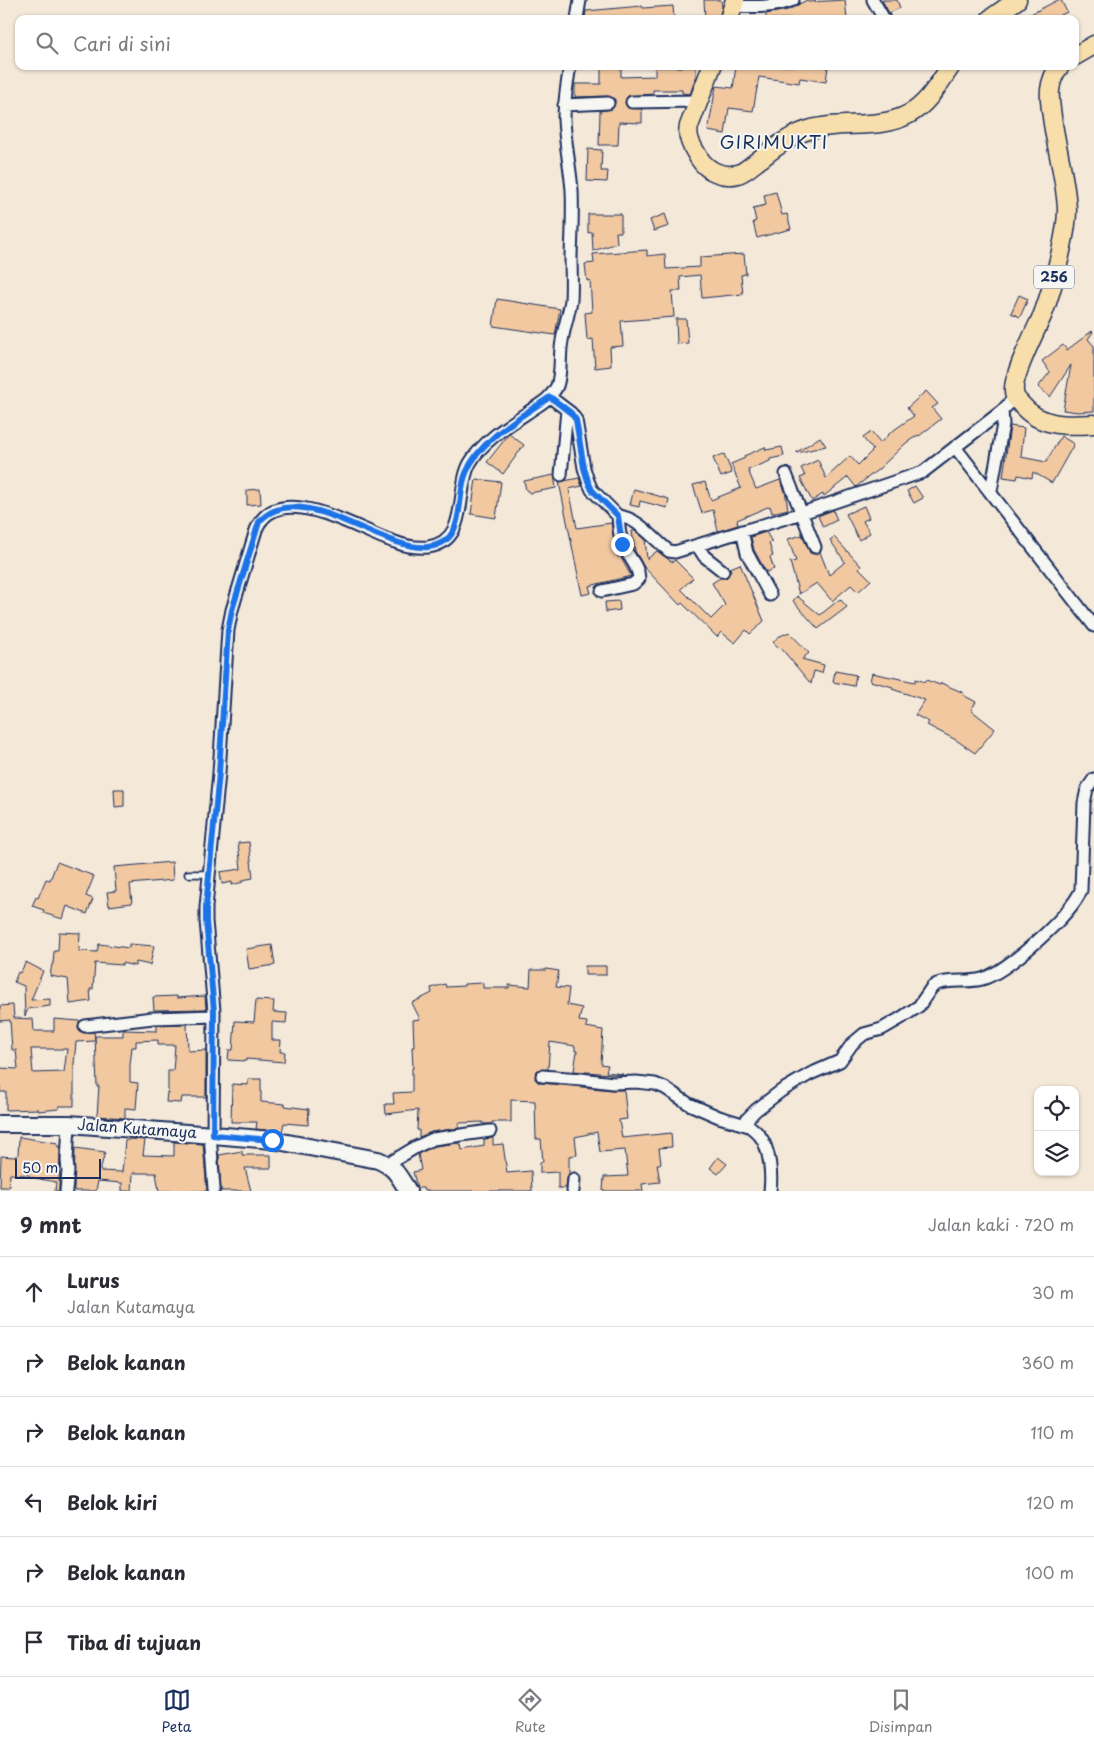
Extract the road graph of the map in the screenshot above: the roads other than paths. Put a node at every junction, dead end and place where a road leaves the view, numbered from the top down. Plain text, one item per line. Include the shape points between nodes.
1 (580, 0) edge
2 (793, 0) edge
3 (873, 0) edge
4 (1017, 0) edge
5 (733, 8) edge
6 (578, 15) edge
7 (882, 15) edge
8 (996, 15) edge
9 (1094, 45) edge
10 (1079, 54) edge
11 (569, 70) edge
12 (711, 70) edge
13 (949, 70) edge
14 (1058, 70) edge
15 (699, 101) junction
16 (632, 102) dead end
17 (608, 103) dead end
18 (564, 105) junction
19 (550, 397) junction
20 (1015, 397) junction
21 (567, 410) junction
22 (1002, 411) junction
23 (1094, 424) edge
24 (955, 447) junction
25 (786, 474) dead end
26 (561, 475) dead end
27 (990, 491) junction
28 (802, 513) junction
29 (618, 516) junction
30 (742, 531) junction
31 (697, 546) junction
32 (815, 547) dead end
33 (723, 571) dead end
34 (602, 591) dead end
35 (770, 595) dead end
36 (1094, 626) edge
37 (1094, 779) edge
38 (188, 874) dead end
39 (210, 874) junction
40 (214, 1016) junction
41 (85, 1026) dead end
42 (542, 1076) dead end
43 (0, 1124) edge
44 (70, 1124) junction
45 (749, 1126) junction
46 (490, 1131) dead end
47 (211, 1134) junction
48 (388, 1164) junction
49 (574, 1179) dead end
50 (214, 1189) dead end
51 (66, 1191) edge
52 (408, 1191) edge
53 (573, 1191) edge
54 (770, 1191) edge

1 - 6 street
2 - 5 street via 764,8
3 - 7 street
4 - 8 main road
9 - 10 main road
11 - 18 street
12 - 15 main road
13 - 15 main road via 928,99 907,115 886,121 802,132 737,174 709,170 691,143 688,130
14 - 20 main road, 256 via 1050,92 1065,190 1066,222 1049,295 1014,386
15 - 16 street
17 - 18 street
18 - 19 street via 572,191 571,298 561,342 558,384
19 - 21 street
19 - 39 street via 485,444 471,462 465,475 454,531 445,541 418,547 395,542 316,510 283,508 269,513 259,522 228,625
20 - 22 street
20 - 23 main road via 1031,414 1048,423
21 - 26 street
21 - 29 street via 576,420 584,468 592,490
22 - 24 street
22 - 27 street via 1003,424
24 - 27 street
24 - 28 street via 923,472
25 - 28 street
27 - 36 street
28 - 30 street
28 - 32 street
29 - 31 street via 635,521 669,551
29 - 34 street via 622,544 636,566 639,579 633,584
30 - 31 street
30 - 35 street via 747,553
31 - 33 street
37 - 45 street via 1087,789 1084,803 1081,890 1066,912 1013,962 994,974 982,979 935,985 919,1006 902,1018 858,1038 840,1061 781,1091 747,1119
38 - 39 lane
39 - 40 street via 206,921
40 - 41 street via 154,1018
40 - 47 street
42 - 45 street via 655,1084 719,1117
43 - 44 main road, Jalan Kutamaya
44 - 47 main road, Jalan Kutamaya
44 - 51 street
45 - 54 street via 761,1138 767,1151
46 - 48 street via 433,1139
47 - 48 main road, Jalan Kutamaya via 272,1140 353,1154
47 - 50 street
48 - 52 main road via 396,1170
49 - 53 street

